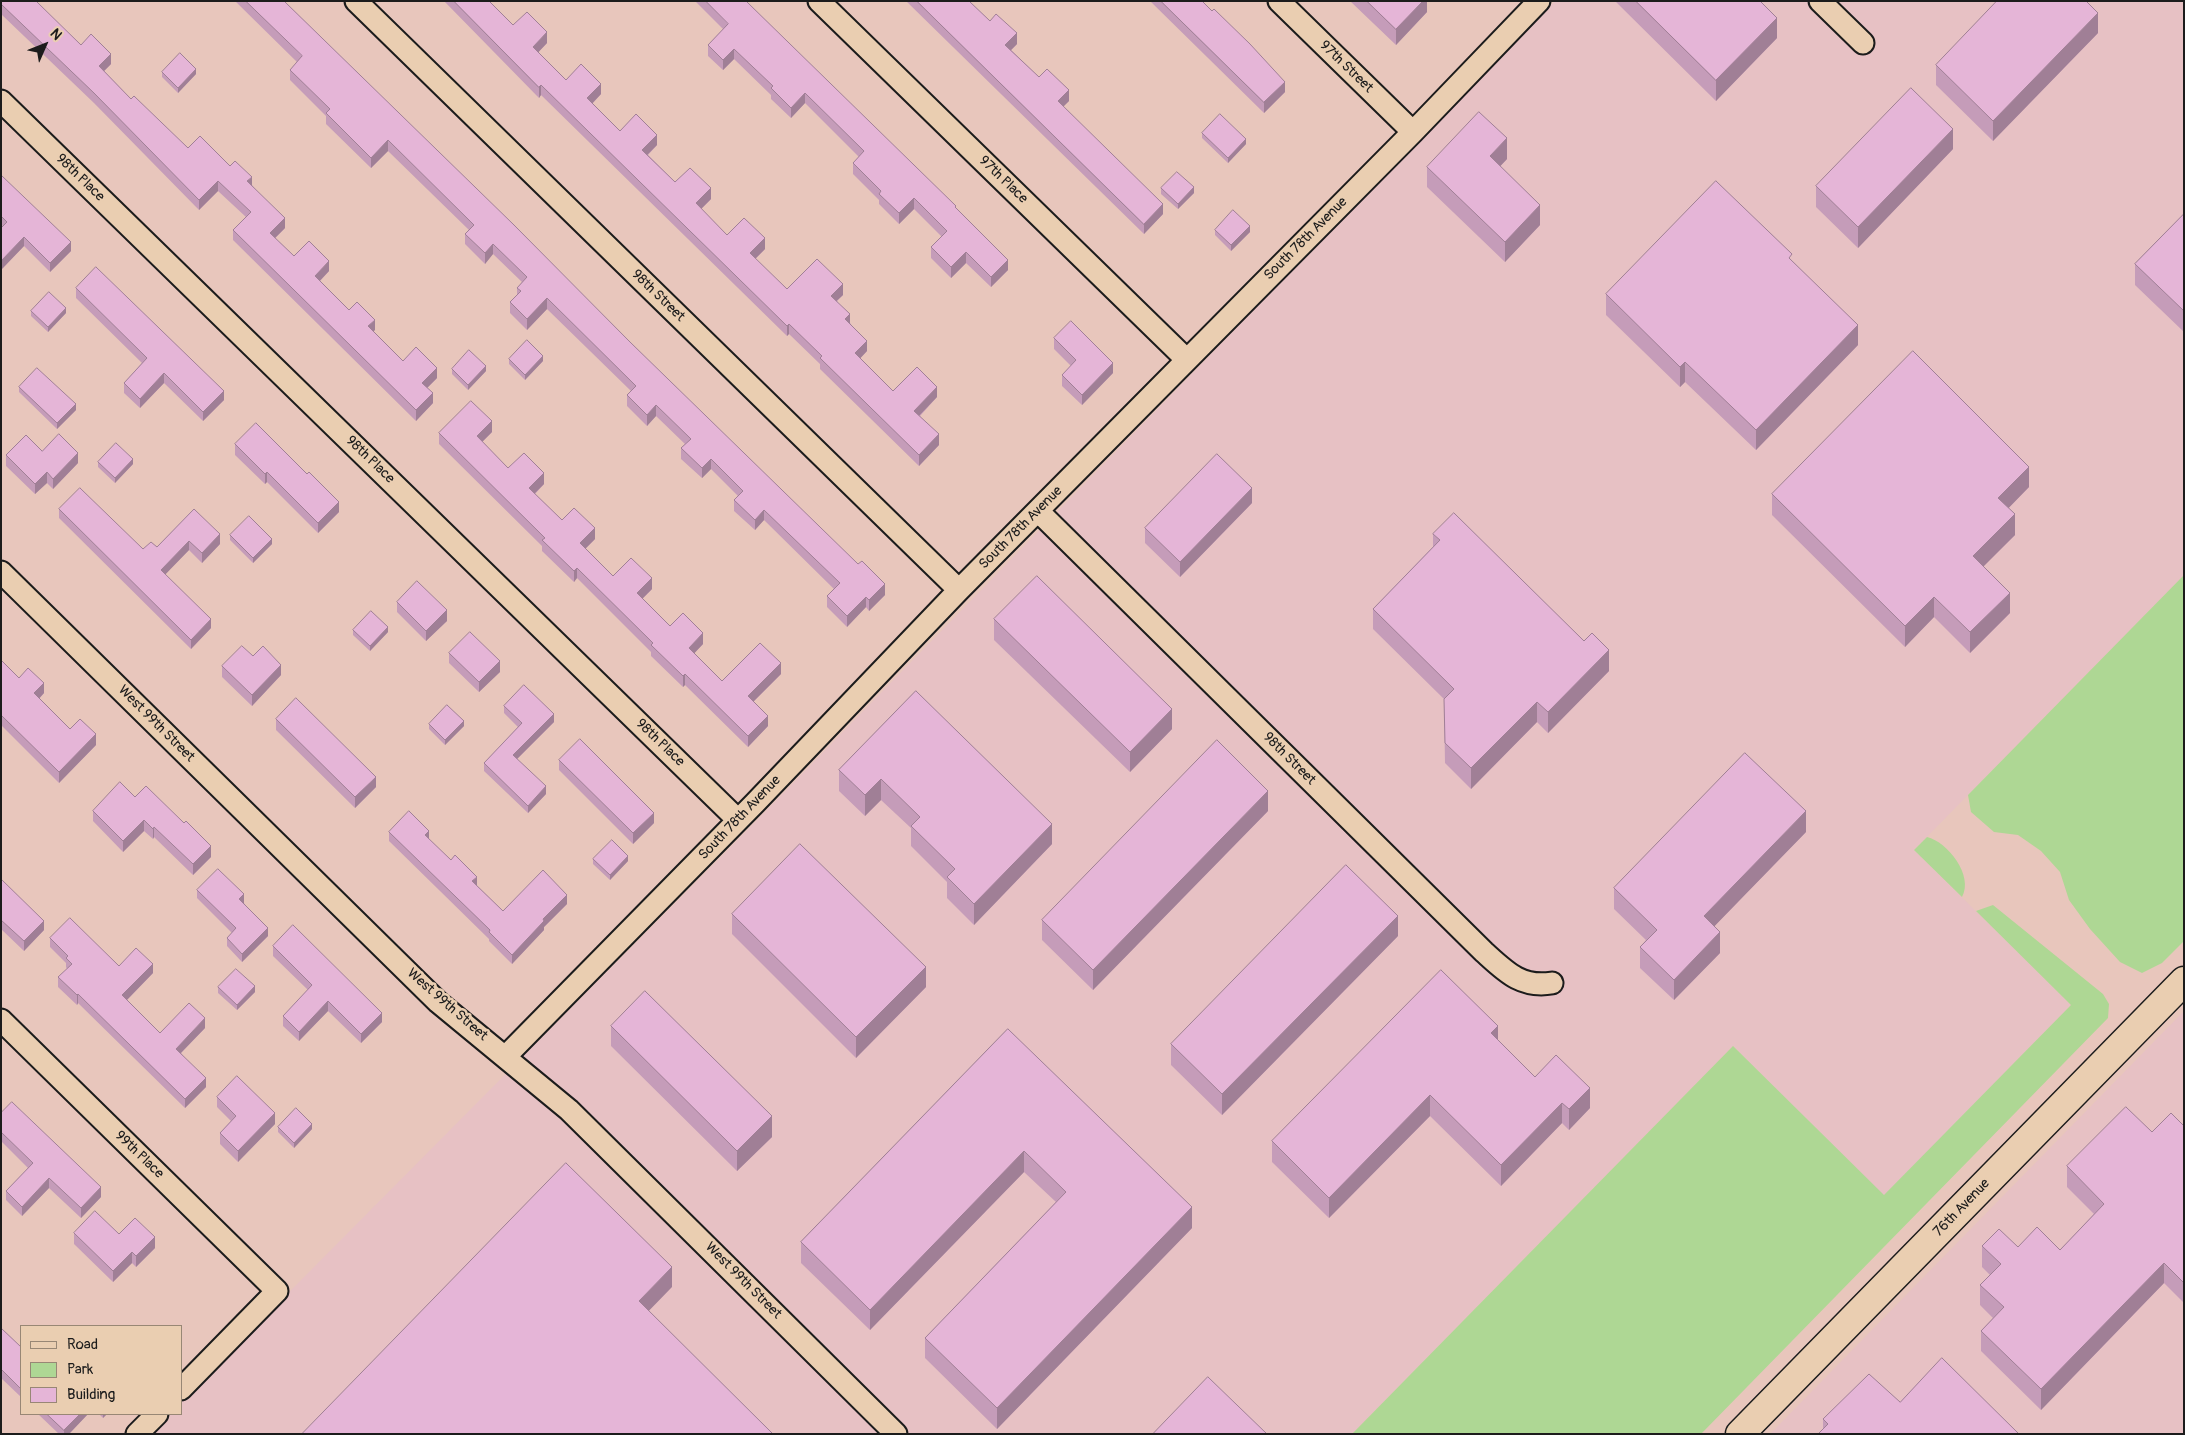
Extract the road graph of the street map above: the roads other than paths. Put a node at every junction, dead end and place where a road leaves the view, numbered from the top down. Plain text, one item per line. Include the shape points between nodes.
1 (356, 1) edge
2 (819, 1) edge
3 (1279, 1) edge
4 (1539, 1) edge
5 (1820, 1) edge
6 (1863, 43) dead end
7 (1, 101) edge
8 (1412, 132) junction
9 (1187, 360) junction
10 (1038, 511) junction
11 (1, 572) edge
12 (959, 590) junction
13 (738, 820) junction
14 (2184, 981) edge
15 (1552, 983) dead end
16 (1, 1020) edge
17 (506, 1056) junction
18 (182, 1388) edge
19 (156, 1415) edge
20 (137, 1434) edge
21 (896, 1434) edge
22 (1740, 1434) edge

1 - 12 street, 98th Street
2 - 9 street, 97th Place
3 - 8 street, 97th Street
4 - 8 street, South 78th Avenue
5 - 6 street
7 - 13 street, 98th Place
8 - 9 street, South 78th Avenue
9 - 10 street, South 78th Avenue
10 - 12 street, South 78th Avenue
10 - 15 street, 98th Street via 1484,952 1522,982
11 - 17 street, West 99th Street via 438,1002
12 - 13 street, South 78th Avenue
13 - 17 street, South 78th Avenue
14 - 22 street, 76th Avenue
16 - 18 street, 99th Place via 278,1291
17 - 21 street, West 99th Street via 569,1110
19 - 20 street

